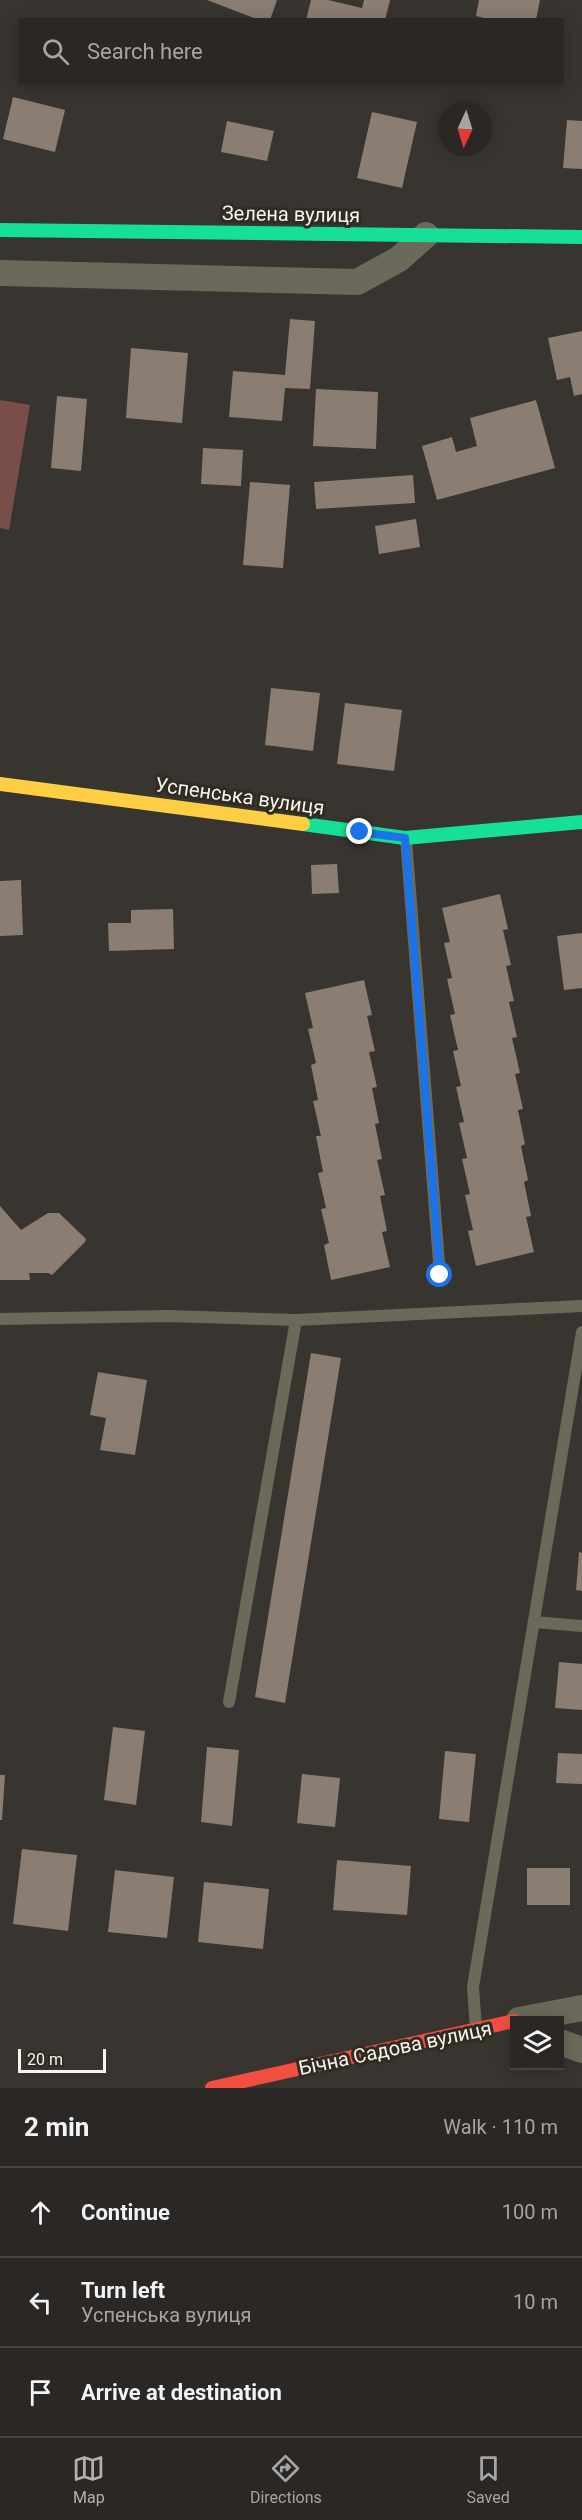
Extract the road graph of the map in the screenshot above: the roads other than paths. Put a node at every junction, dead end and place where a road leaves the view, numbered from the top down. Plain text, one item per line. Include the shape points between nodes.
1 (0, 230) edge
2 (426, 235) junction
3 (582, 237) edge
4 (0, 273) edge
5 (0, 784) edge
6 (582, 822) edge
7 (405, 838) junction
8 (440, 1275) dead end
9 (582, 1306) edge
10 (0, 1319) edge
11 (296, 1320) junction
12 (582, 1332) edge
13 (534, 1622) junction
14 (582, 1626) edge
15 (229, 1702) dead end
16 (582, 2008) edge
17 (546, 2016) edge
18 (510, 2024) edge
19 (476, 2030) junction
20 (564, 2043) edge
21 (582, 2050) edge
22 (212, 2088) edge

1 - 2 street, Зелена вулиця
2 - 3 street, Зелена вулиця
2 - 4 street via 399,259 357,282
5 - 7 street, Успенська вулиця
6 - 7 street, Успенська вулиця
7 - 8 lane
9 - 11 lane
10 - 11 lane via 168,1316
11 - 15 lane
12 - 13 lane
13 - 14 lane
13 - 19 lane via 473,1988
16 - 17 street, Бічна Садова вулиця
18 - 19 street, Бічна Садова вулиця
19 - 22 street, Бічна Садова вулиця
20 - 21 street

